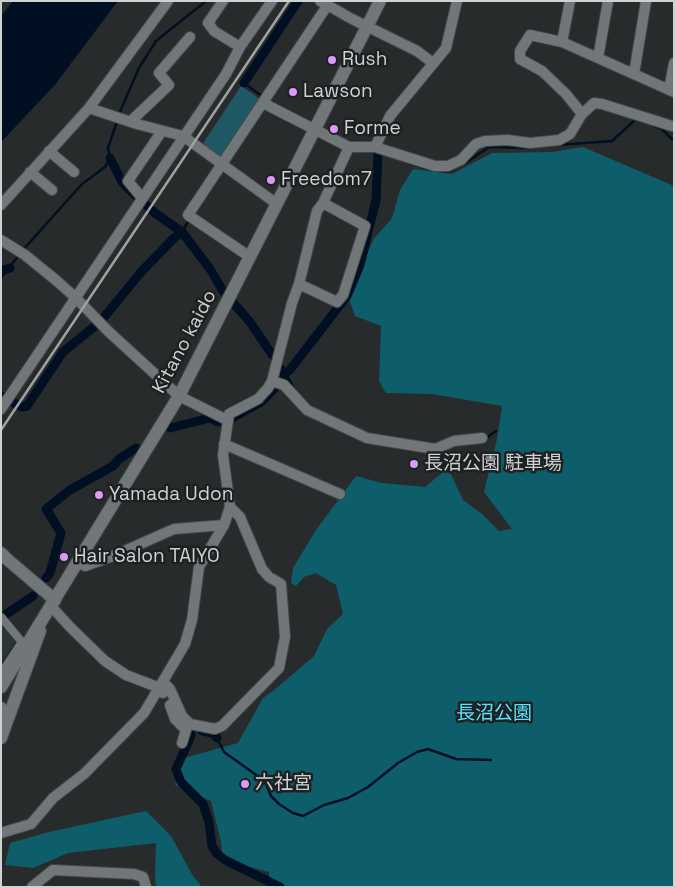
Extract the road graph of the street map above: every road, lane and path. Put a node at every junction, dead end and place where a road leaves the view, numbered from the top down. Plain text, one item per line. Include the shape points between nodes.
1 (168, 1) edge
2 (223, 1) edge
3 (272, 1) edge
4 (380, 1) edge
5 (457, 1) edge
6 (570, 1) edge
7 (608, 1) edge
8 (646, 1) edge
9 (324, 4) edge
10 (368, 27) junction
11 (190, 37) dead end
12 (562, 42) junction
13 (240, 47) junction
14 (598, 58) junction
15 (674, 63) edge
16 (433, 64) junction
17 (634, 74) junction
18 (671, 91) edge
19 (262, 103) junction
20 (89, 108) junction
21 (582, 114) junction
22 (131, 121) junction
23 (672, 126) dead end
24 (162, 130) junction
25 (314, 130) junction
26 (183, 136) junction
27 (349, 147) junction
28 (375, 147) junction
29 (49, 152) junction
30 (222, 164) junction
31 (30, 172) junction
32 (74, 172) dead end
33 (52, 190) dead end
34 (142, 198) junction
35 (323, 203) junction
36 (277, 204) junction
37 (1, 205) edge
38 (1, 240) edge
39 (250, 256) junction
40 (299, 284) junction
41 (76, 298) junction
42 (272, 381) junction
43 (179, 396) junction
44 (3, 404) edge
45 (227, 420) junction
46 (482, 438) dead end
47 (224, 444) junction
48 (340, 494) dead end
49 (230, 507) junction
50 (224, 524) junction
51 (1, 553) edge
52 (78, 563) junction
53 (51, 608) junction
54 (1, 617) edge
55 (1, 674) edge
56 (161, 685) junction
57 (1, 687) edge
58 (1, 708) edge
59 (6, 724) junction
60 (1, 738) edge
61 (182, 742) dead end
62 (1, 833) edge
63 (32, 887) edge
64 (146, 887) edge

1 - 20 street
2 - 13 street via 208,23 214,31
3 - 13 street
4 - 10 main road, Kitano kaido
5 - 16 street via 446,48
6 - 12 street
7 - 14 street
8 - 17 street
9 - 10 street
9 - 19 street
10 - 16 street via 417,51
10 - 25 main road, Kitano kaido
11 - 22 street via 159,73 169,85
12 - 14 street
12 - 21 street via 530,35 520,51 520,59 542,71
13 - 26 street via 226,74
14 - 17 street
15 - 18 street
16 - 28 street via 390,116
17 - 18 street
19 - 25 street
19 - 30 street
20 - 22 street
20 - 29 street
21 - 23 street via 594,104 602,104
21 - 28 street via 570,134 559,140 530,143 485,141 476,144 461,160 448,166 435,166
22 - 24 street
24 - 26 street
24 - 34 street via 128,181
25 - 27 street
25 - 36 main road, Kitano kaido
26 - 30 street
26 - 34 street
27 - 28 street
27 - 35 street
29 - 31 street
29 - 32 street
30 - 36 street
30 - 39 street via 188,215
31 - 33 street
31 - 37 street
34 - 41 street
35 - 40 street via 317,212
35 - 40 street via 365,226 343,295 337,302
36 - 39 main road, Kitano kaido
38 - 41 street via 40,266
39 - 43 main road, Kitano kaido
40 - 42 street
41 - 43 street
41 - 44 street
42 - 45 street via 258,399 229,414
42 - 46 street via 284,384 307,410 367,438 435,449 454,441
43 - 45 street
43 - 52 main road, Kitano kaido
45 - 47 street
47 - 48 street
47 - 49 street
49 - 50 street
49 - 56 street via 240,517 262,569 281,584 285,637 279,668 222,726 215,729 190,724 182,716 170,689
50 - 52 street via 174,529 85,566
50 - 56 street via 199,567 192,620 185,644
51 - 53 main road
52 - 53 main road, Kitano kaido
53 - 56 street via 104,661 126,675
53 - 57 main road, Kitano kaido
53 - 59 main road
54 - 55 street via 22,642
56 - 61 street via 175,719 186,730
56 - 62 street via 144,713 84,774 53,798 31,824
58 - 59 main road
59 - 60 main road
63 - 64 street via 53,870 134,874 143,877

